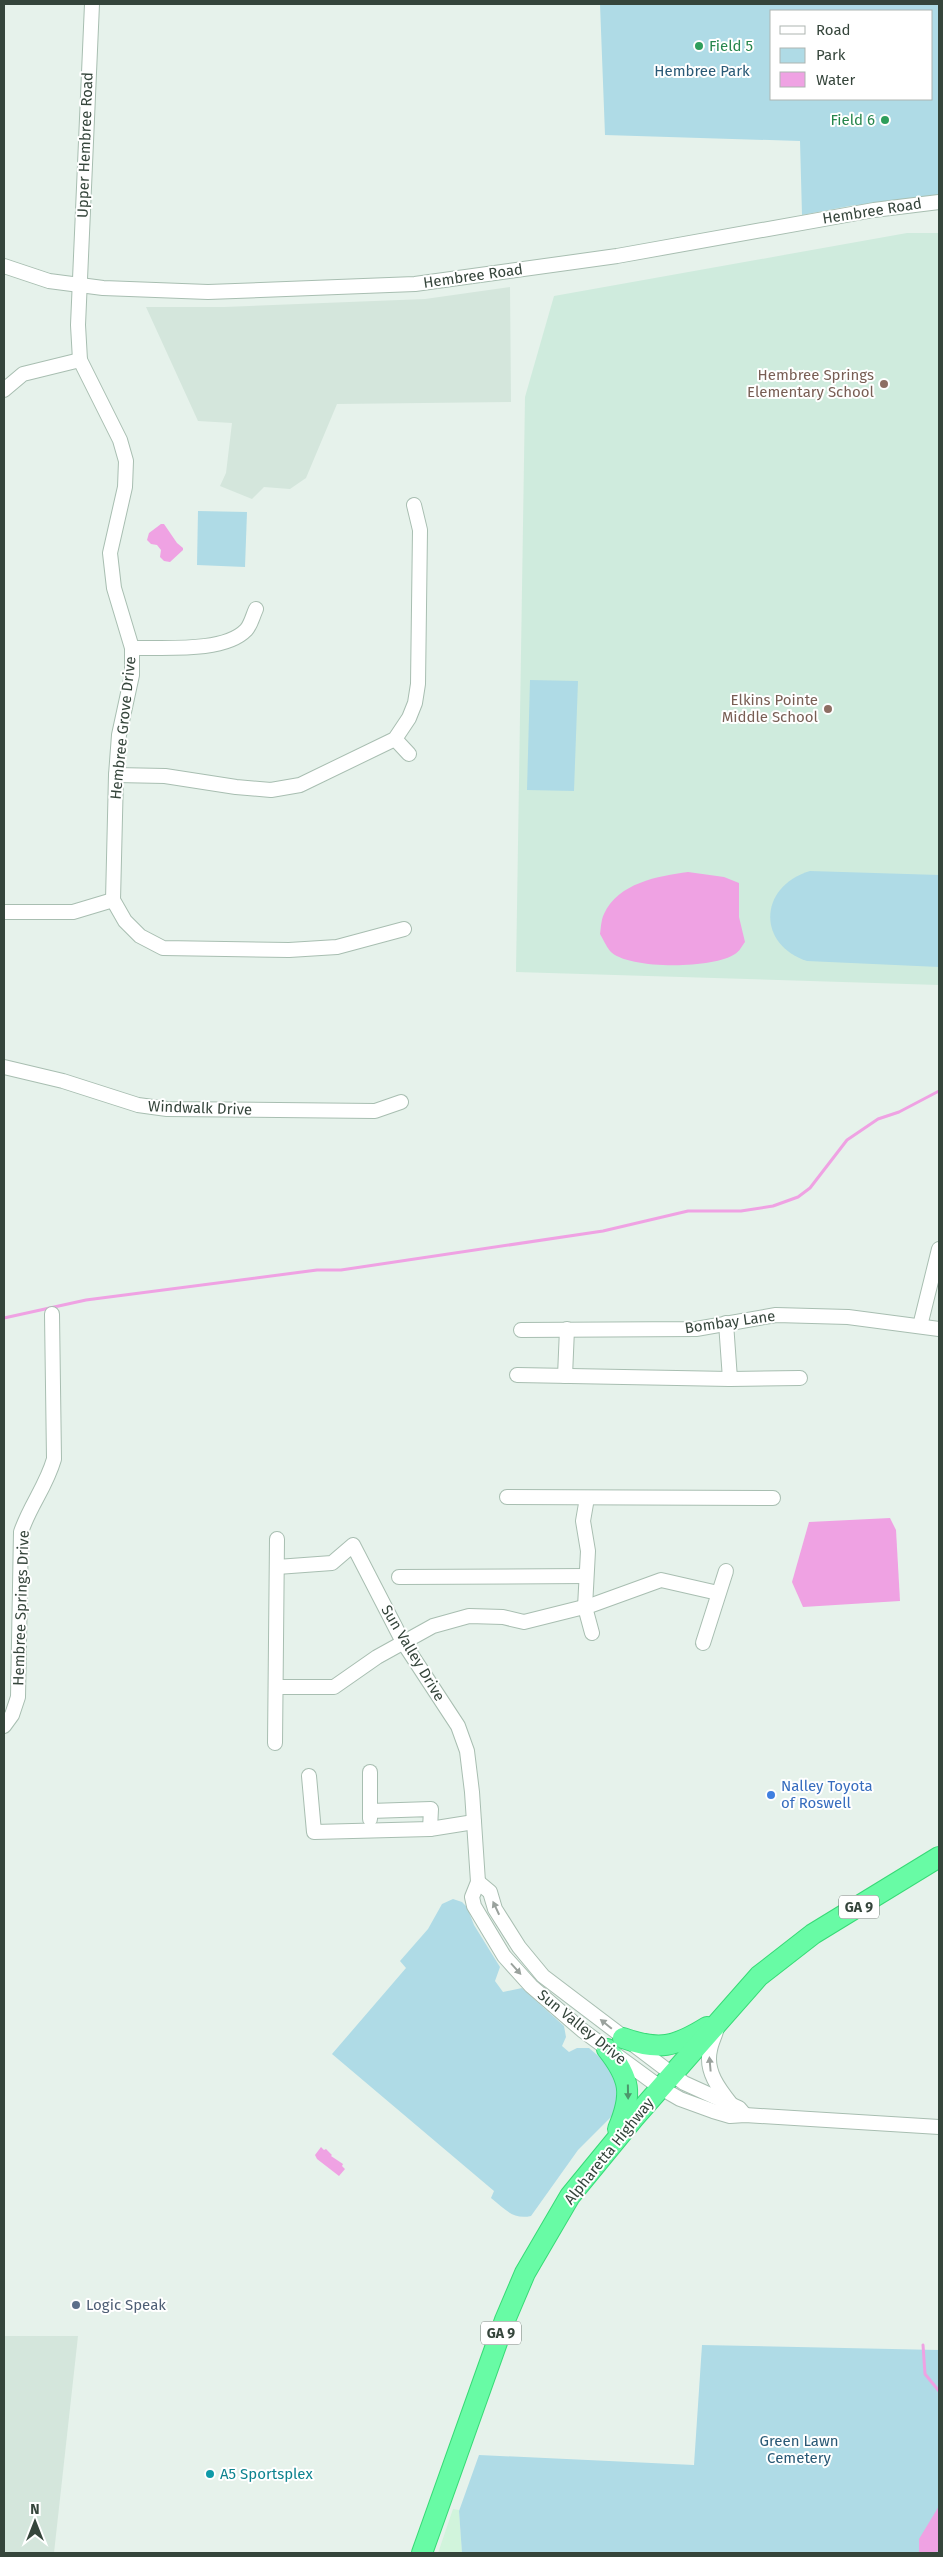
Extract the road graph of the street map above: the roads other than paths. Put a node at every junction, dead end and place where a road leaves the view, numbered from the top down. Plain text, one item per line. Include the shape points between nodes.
1 (92, 4) edge
2 (939, 202) edge
3 (4, 266) edge
4 (80, 286) junction
5 (80, 360) junction
6 (4, 390) edge
7 (414, 505) dead end
8 (256, 609) dead end
9 (132, 648) junction
10 (395, 739) junction
11 (409, 754) dead end
12 (116, 775) junction
13 (113, 900) junction
14 (4, 912) edge
15 (404, 930) dead end
16 (4, 1067) edge
17 (401, 1102) dead end
18 (939, 1249) edge
19 (52, 1314) dead end
20 (726, 1323) junction
21 (920, 1326) junction
22 (567, 1329) junction
23 (939, 1329) edge
24 (521, 1330) dead end
25 (516, 1375) dead end
26 (565, 1376) junction
27 (800, 1378) dead end
28 (730, 1379) junction
29 (507, 1497) dead end
30 (587, 1498) junction
31 (773, 1498) dead end
32 (277, 1539) dead end
33 (277, 1567) junction
34 (726, 1571) dead end
35 (586, 1576) junction
36 (399, 1577) dead end
37 (718, 1593) junction
38 (585, 1607) junction
39 (592, 1633) dead end
40 (404, 1642) junction
41 (703, 1643) dead end
42 (276, 1687) junction
43 (4, 1726) edge
44 (275, 1743) dead end
45 (370, 1772) dead end
46 (309, 1776) dead end
47 (370, 1811) junction
48 (474, 1822) junction
49 (430, 1829) junction
50 (370, 1830) junction
51 (939, 1858) edge
52 (478, 1882) junction
53 (719, 2020) junction
54 (615, 2044) junction
55 (667, 2081) junction
56 (731, 2104) junction
57 (745, 2114) junction
58 (939, 2127) edge
59 (604, 2154) junction
60 (422, 2553) edge

1 - 4 street, Upper Hembree Road
2 - 4 street, Hembree Road via 874,210 617,256 415,284 208,292
3 - 4 street, Hembree Road via 49,281
4 - 5 street, Hembree Grove Drive
5 - 6 street via 23,374
5 - 9 street, Hembree Grove Drive via 120,440 126,461 125,486 110,553 114,588
7 - 10 street via 420,530 418,684 412,710
8 - 9 street via 248,628 235,639 209,645
9 - 12 street, Hembree Grove Drive via 132,675 119,735
10 - 11 street
10 - 12 street via 300,785 271,790 165,776
12 - 13 street, Hembree Grove Drive
13 - 14 street via 73,912
13 - 15 street via 140,936 163,948 289,950 337,947
16 - 17 street, Windwalk Drive via 63,1081 138,1106 167,1110 375,1111
18 - 21 street
19 - 43 street, Hembree Springs Drive via 54,1459 49,1479 27,1515 21,1532 18,1697
20 - 21 street, Bombay Lane via 785,1315 848,1317
20 - 22 street, Bombay Lane via 696,1329
20 - 28 street
21 - 23 street, Bombay Lane
22 - 24 street, Bombay Lane
22 - 26 street
25 - 26 street
26 - 28 street
27 - 28 street
29 - 30 street
30 - 31 street
30 - 35 street via 583,1521 588,1551
32 - 33 street
33 - 40 street, Sun Valley Drive via 332,1563 353,1545
33 - 42 street
34 - 37 street
35 - 36 street
35 - 38 street
37 - 38 street via 661,1580
37 - 41 street
38 - 39 street
38 - 40 street via 524,1622 503,1617 468,1616 433,1626
40 - 42 street via 334,1687
40 - 48 street, Sun Valley Drive via 458,1726 467,1751
42 - 44 street
45 - 47 street
46 - 50 street via 314,1832
47 - 49 street via 431,1809
47 - 50 street
48 - 49 street
48 - 52 street, Sun Valley Drive
49 - 50 street
51 - 53 highway, Alpharetta Highway / GA 9 via 794,1948 759,1976
54 -> 52 street, Sun Valley Drive via 543,1976 519,1947 495,1908 490,1892
52 -> 54 street, Sun Valley Drive via 472,1896 474,1906 504,1956 531,1986
53 - 54 highway via 670,2046
53 - 55 highway, Alpharetta Highway / GA 9
56 -> 53 street via 709,2067 710,2048
54 - 55 street, Sun Valley Drive
54 -> 59 highway via 629,2093 624,2117
55 - 56 street, Sun Valley Drive
55 - 57 street, Sun Valley Drive via 680,2099 730,2116
55 - 59 highway, Alpharetta Highway / GA 9
56 - 57 street, Sun Valley Drive
57 - 58 street, Sun Valley Drive
59 - 60 highway, Alpharetta Highway / GA 9 via 570,2196 524,2273

